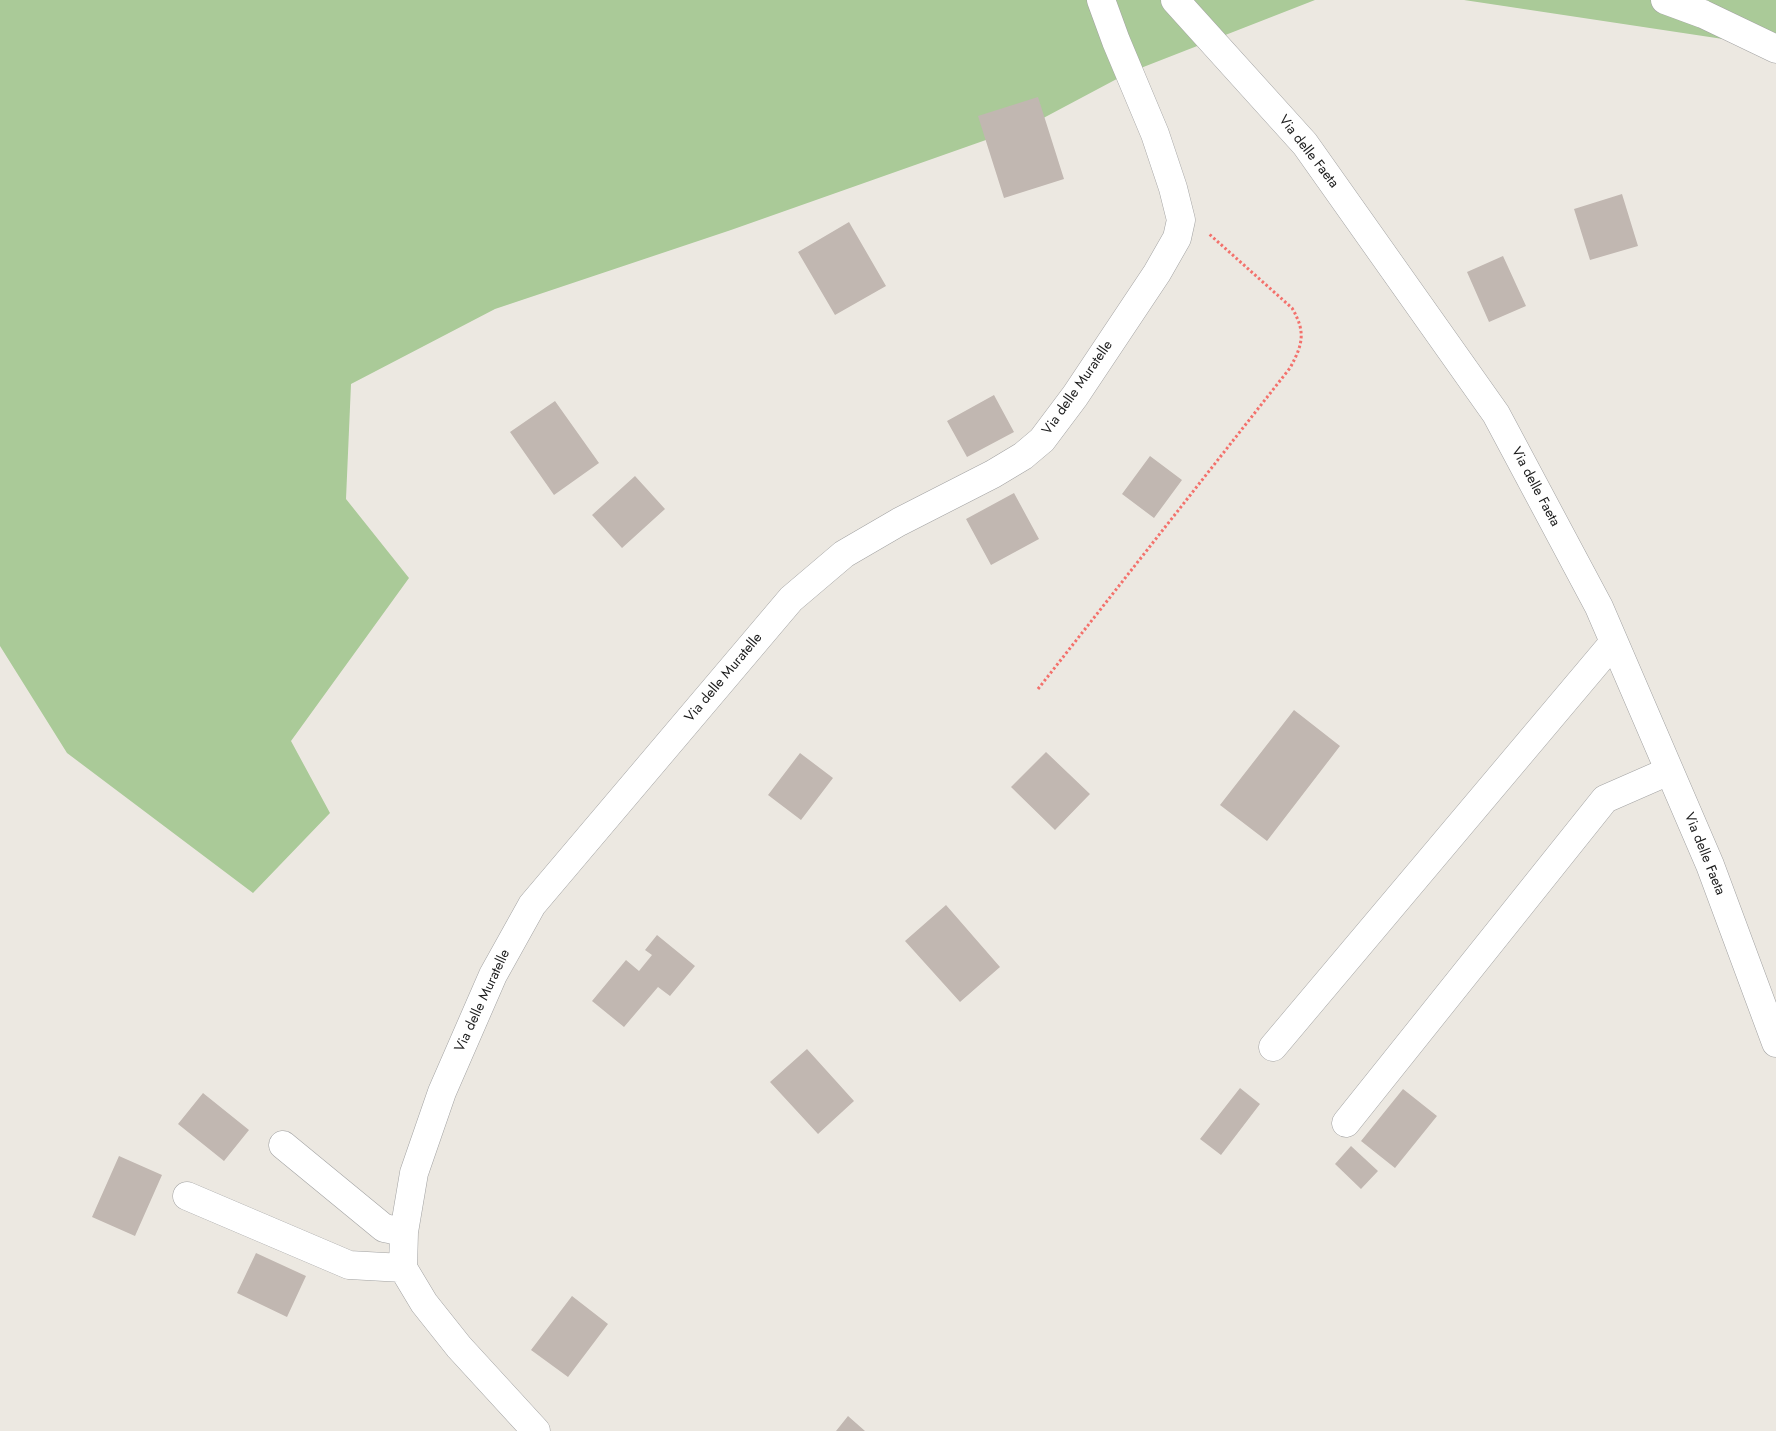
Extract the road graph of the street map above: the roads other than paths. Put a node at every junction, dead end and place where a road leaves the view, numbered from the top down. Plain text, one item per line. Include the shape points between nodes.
1 (1101, 0) edge
2 (1175, 0) edge
3 (1665, 0) edge
4 (1776, 49) edge
5 (1614, 642) junction
6 (1669, 771) junction
7 (1776, 1043) edge
8 (1273, 1047) dead end
9 (1346, 1123) dead end
10 (283, 1145) dead end
11 (187, 1196) dead end
12 (404, 1232) junction
13 (403, 1268) junction
14 (536, 1431) edge

1 - 12 street, Via delle Muratelle via 1155,134 1173,188 1181,220 1177,238 1075,396 1042,440 1016,460 844,554 791,599 532,905 492,975 442,1092 414,1173
2 - 5 street, Via delle Faeta via 1305,144 1496,414 1599,607
3 - 4 street via 1703,14
5 - 6 street, Via delle Faeta
5 - 8 street
6 - 7 street, Via delle Faeta via 1710,865
6 - 9 street via 1605,799
10 - 12 street via 384,1228
11 - 13 street via 349,1265
12 - 13 street, Via delle Muratelle
13 - 14 street via 424,1303 459,1347

